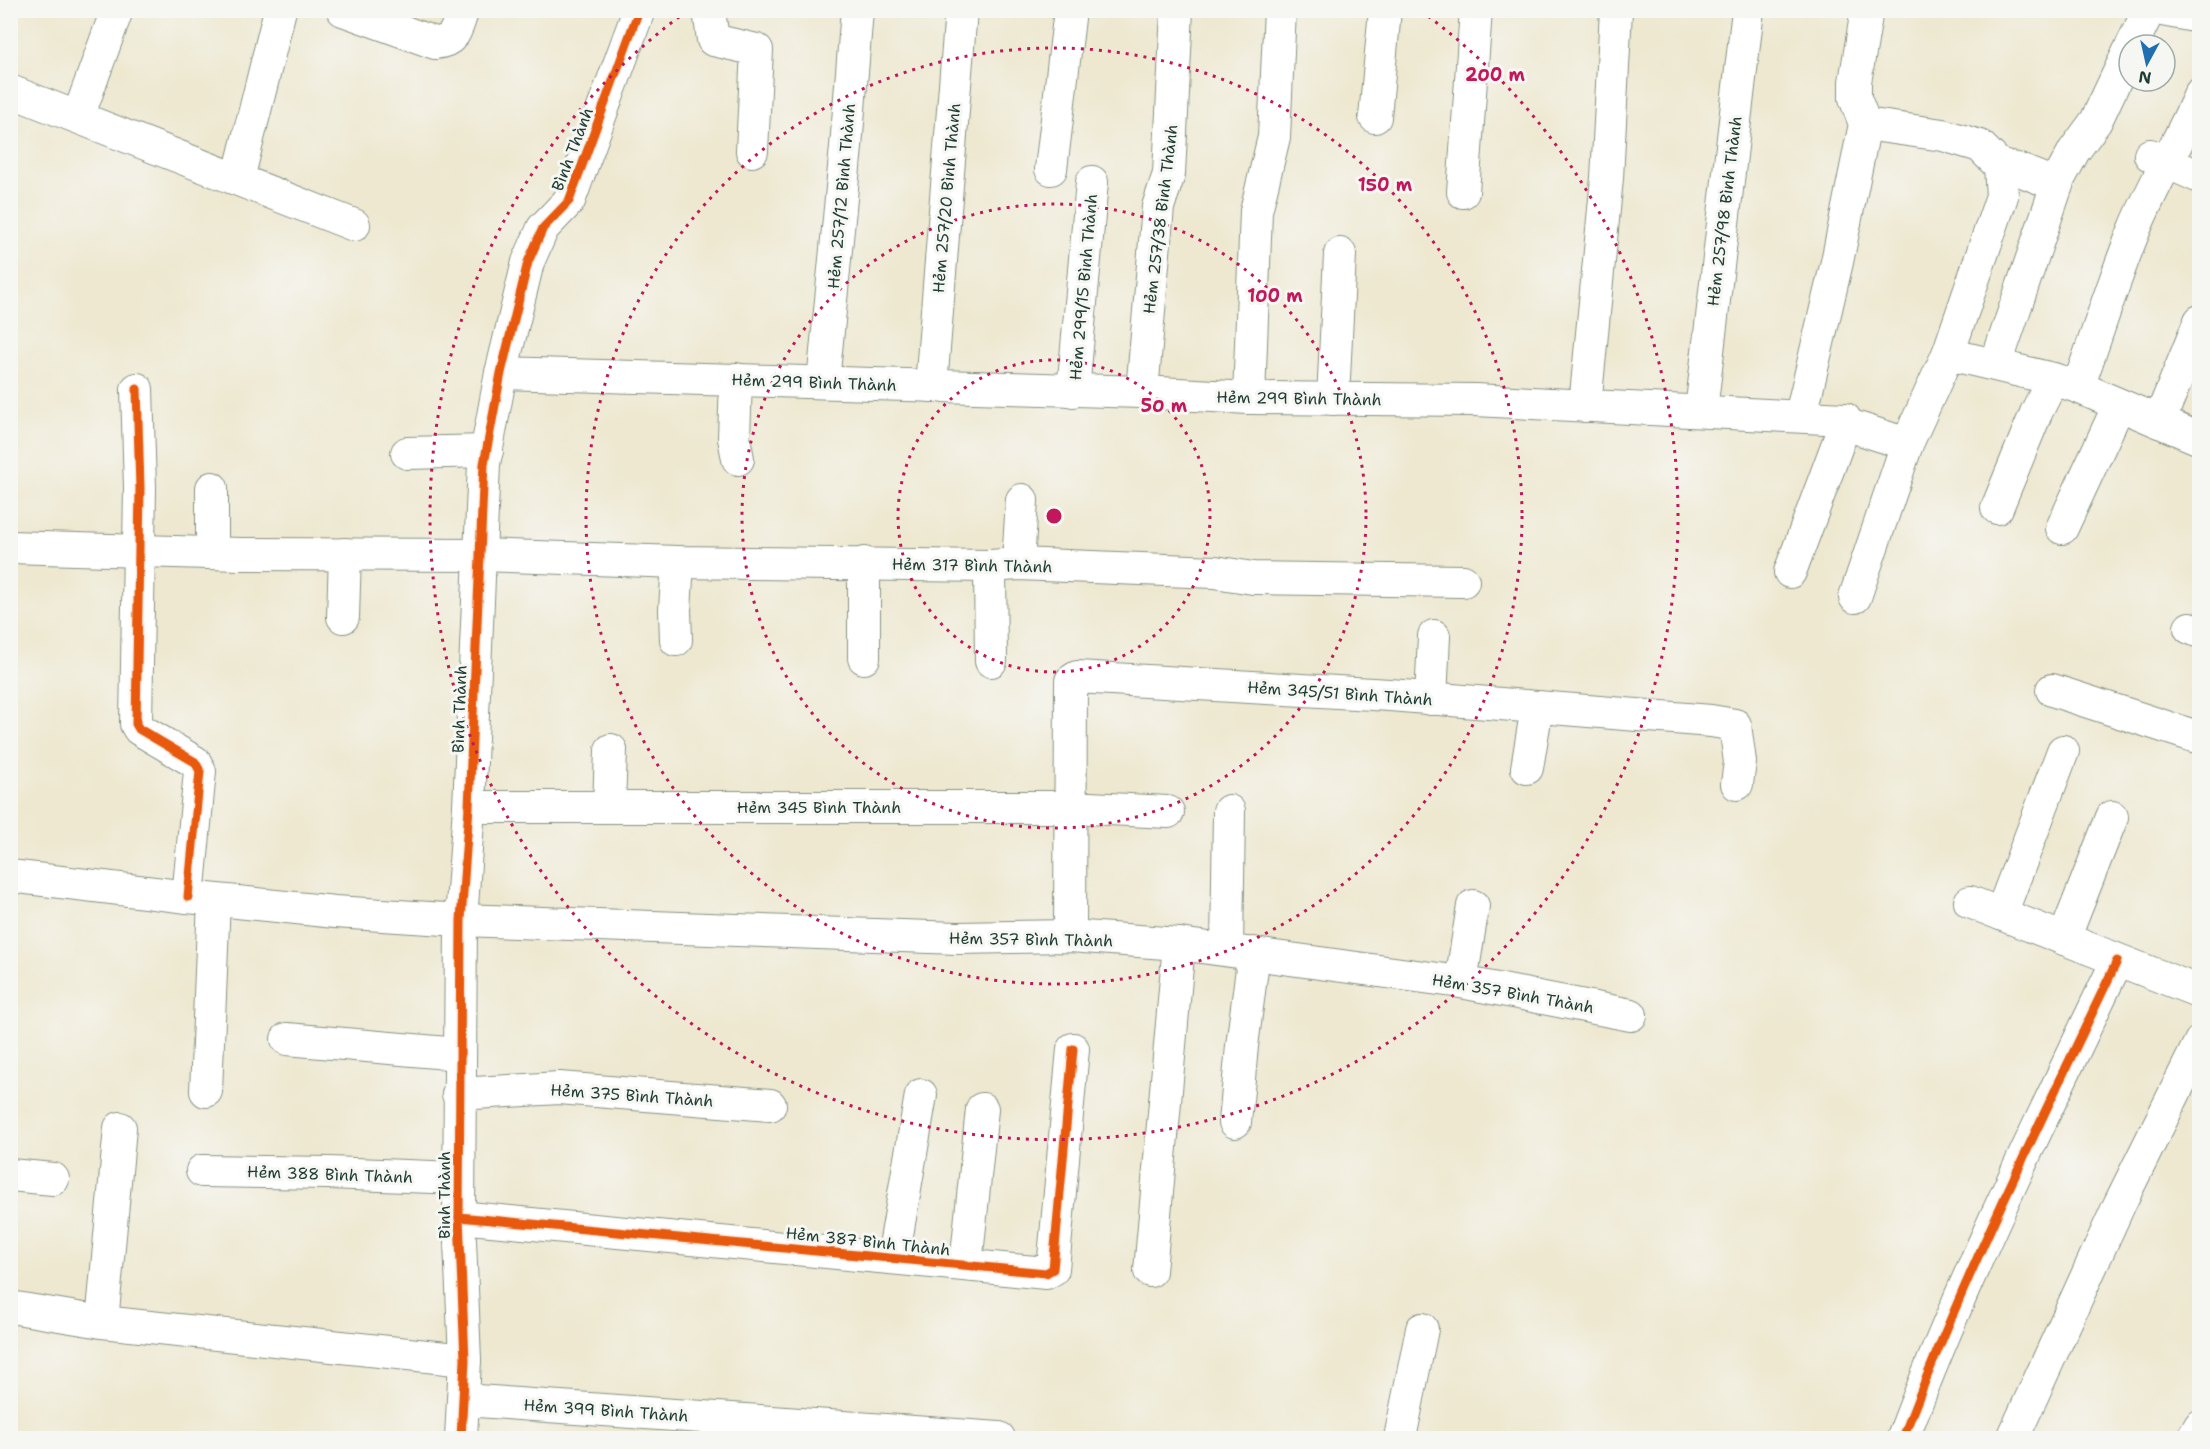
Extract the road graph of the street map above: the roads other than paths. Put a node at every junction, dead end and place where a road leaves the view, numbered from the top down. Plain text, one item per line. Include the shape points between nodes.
1 (117, 10) edge
2 (280, 10) edge
3 (344, 10) edge
4 (463, 10) edge
5 (639, 10) edge
6 (709, 10) edge
7 (857, 10) edge
8 (962, 10) edge
9 (1070, 10) edge
10 (1177, 10) edge
11 (1280, 10) edge
12 (1385, 10) edge
13 (1476, 10) edge
14 (1616, 10) edge
15 (1748, 10) edge
16 (1867, 10) edge
17 (2149, 10) edge
18 (2162, 10) edge
19 (2199, 16) edge
20 (2138, 33) edge
21 (2117, 76) edge
22 (10, 91) edge
23 (2199, 94) edge
24 (78, 117) junction
25 (1375, 117) dead end
26 (1865, 124) junction
27 (752, 151) dead end
28 (2157, 158) junction
29 (2000, 166) junction
30 (1051, 169) dead end
31 (2199, 177) edge
32 (238, 179) junction
33 (1092, 182) dead end
34 (2057, 185) junction
35 (1463, 192) dead end
36 (354, 225) dead end
37 (1340, 255) dead end
38 (2199, 321) edge
39 (1948, 354) junction
40 (1996, 364) junction
41 (501, 373) junction
42 (735, 379) junction
43 (823, 382) junction
44 (2066, 383) junction
45 (931, 386) junction
46 (137, 389) dead end
47 (1073, 391) junction
48 (1142, 392) junction
49 (1249, 398) junction
50 (1333, 399) junction
51 (2119, 405) junction
52 (1585, 406) junction
53 (1701, 411) junction
54 (1802, 415) junction
55 (1845, 421) junction
56 (2158, 422) junction
57 (2199, 439) edge
58 (1907, 444) junction
59 (487, 452) junction
60 (407, 453) dead end
61 (738, 459) dead end
62 (212, 488) dead end
63 (1022, 500) dead end
64 (1997, 508) dead end
65 (2062, 528) dead end
66 (10, 547) edge
67 (139, 550) junction
68 (212, 553) junction
69 (345, 554) junction
70 (480, 555) junction
71 (678, 562) junction
72 (864, 563) junction
73 (1004, 565) junction
74 (1790, 572) dead end
75 (1463, 581) dead end
76 (1855, 597) dead end
77 (343, 617) dead end
78 (1434, 636) dead end
79 (676, 640) dead end
80 (864, 658) dead end
81 (991, 661) dead end
82 (2052, 690) dead end
83 (1431, 699) junction
84 (1538, 707) junction
85 (2199, 738) edge
86 (611, 750) dead end
87 (2063, 751) dead end
88 (1527, 768) dead end
89 (1737, 784) dead end
90 (469, 807) junction
91 (609, 807) junction
92 (1070, 807) junction
93 (1229, 811) dead end
94 (1168, 812) dead end
95 (2112, 817) dead end
96 (10, 876) edge
97 (201, 899) junction
98 (1970, 902) dead end
99 (1473, 906) dead end
100 (2001, 914) junction
101 (461, 920) junction
102 (1070, 936) junction
103 (2064, 939) junction
104 (1179, 944) junction
105 (1240, 951) junction
106 (2117, 961) junction
107 (1461, 981) junction
108 (2199, 992) edge
109 (1631, 1015) dead end
110 (287, 1039) dead end
111 (2199, 1042) edge
112 (1073, 1049) dead end
113 (459, 1054) junction
114 (206, 1091) dead end
115 (458, 1094) junction
116 (921, 1095) dead end
117 (770, 1105) dead end
118 (982, 1109) dead end
119 (1235, 1122) dead end
120 (120, 1128) dead end
121 (202, 1171) dead end
122 (10, 1175) edge
123 (458, 1178) junction
124 (53, 1179) dead end
125 (459, 1217) junction
126 (893, 1258) junction
127 (966, 1265) junction
128 (1150, 1271) dead end
129 (10, 1307) edge
130 (102, 1322) junction
131 (1422, 1329) dead end
132 (465, 1360) junction
133 (464, 1400) junction
134 (2199, 1426) edge
135 (875, 1433) edge
136 (461, 1438) edge
137 (999, 1438) edge
138 (1400, 1438) edge
139 (1903, 1438) edge
140 (2013, 1438) edge
141 (2193, 1438) edge

1 - 24 street
2 - 32 street
3 - 4 street via 435,43 454,36
5 - 41 street, Bình Thành via 568,201 543,228 528,262
6 - 27 street via 713,40 757,50
7 - 43 street, Hẻm 257/12 Bình Thành
8 - 45 street, Hẻm 257/20 Bình Thành
9 - 30 street
10 - 48 street, Hẻm 257/38 Bình Thành via 1169,174 1158,207
11 - 49 street via 1274,136 1256,211
12 - 25 street
13 - 35 street
14 - 52 street via 1607,178
15 - 53 street, Hẻm 257/98 Bình Thành
16 - 26 street via 1855,98
17 - 20 street
18 - 19 street
21 - 34 street via 2096,121 2074,151
22 - 24 street
23 - 28 street via 2184,130
24 - 32 street
26 - 29 street via 1943,135 1980,146
26 - 54 street
28 - 31 street
28 - 44 street via 2133,231
29 - 34 street
29 - 39 street via 2002,196
32 - 36 street
33 - 47 street, Hẻm 299/15 Bình Thành
34 - 40 street
37 - 50 street
38 - 56 street
39 - 40 street
39 - 58 street
40 - 44 street
41 - 42 street, Hẻm 299 Bình Thành
41 - 59 street, Bình Thành
42 - 43 street, Hẻm 299 Bình Thành
42 - 61 street via 734,438
43 - 45 street, Hẻm 299 Bình Thành
44 - 51 street
44 - 64 street via 2036,413
45 - 47 street, Hẻm 299 Bình Thành
46 - 67 street
47 - 48 street, Hẻm 299 Bình Thành
48 - 49 street, Hẻm 299 Bình Thành
49 - 50 street, Hẻm 299 Bình Thành
50 - 52 street, Hẻm 299 Bình Thành
51 - 56 street
51 - 65 street
52 - 53 street, Hẻm 299 Bình Thành
53 - 54 street, Hẻm 299 Bình Thành
54 - 55 street, Hẻm 299 Bình Thành
55 - 58 street, Hẻm 299 Bình Thành
55 - 74 street
56 - 57 street
58 - 76 street
59 - 60 street
59 - 70 street, Bình Thành
62 - 68 street
63 - 73 street
66 - 67 street, Hẻm 317 Bình Thành
67 - 68 street, Hẻm 317 Bình Thành
67 - 97 street via 136,723 139,729 195,762 200,771
68 - 69 street, Hẻm 317 Bình Thành
69 - 70 street, Hẻm 317 Bình Thành
69 - 77 street
70 - 71 street, Hẻm 317 Bình Thành
70 - 90 street, Bình Thành
71 - 72 street, Hẻm 317 Bình Thành
71 - 79 street
72 - 73 street, Hẻm 317 Bình Thành
72 - 80 street
73 - 75 street, Hẻm 317 Bình Thành via 1215,572 1253,578
73 - 81 street
78 - 83 street
82 - 85 street
83 - 84 street, Hẻm 345/51 Bình Thành
83 - 92 street, Hẻm 345/51 Bình Thành via 1077,677 1071,681
84 - 88 street
84 - 89 street, Hẻm 345/51 Bình Thành via 1736,725 1740,762
86 - 91 street
87 - 100 street
90 - 91 street, Hẻm 345 Bình Thành
90 - 101 street, Bình Thành
91 - 92 street, Hẻm 345 Bình Thành
92 - 94 street, Hẻm 345 Bình Thành
92 - 102 street
93 - 105 street
95 - 103 street
96 - 97 street, Hẻm 357 Bình Thành
97 - 101 street, Hẻm 357 Bình Thành
97 - 114 street
98 - 100 street
99 - 107 street
100 - 103 street
101 - 102 street, Hẻm 357 Bình Thành via 958,938
101 - 113 street, Bình Thành
102 - 104 street, Hẻm 357 Bình Thành
103 - 106 street
104 - 105 street, Hẻm 357 Bình Thành
104 - 128 street
105 - 107 street, Hẻm 357 Bình Thành
105 - 119 street via 1242,1046
106 - 108 street
106 - 139 street via 1991,1227
107 - 109 street, Hẻm 357 Bình Thành
110 - 113 street
111 - 140 street via 2120,1203
112 - 127 street, Hẻm 387 Bình Thành via 1053,1269 1046,1274
113 - 115 street, Bình Thành
115 - 117 street, Hẻm 375 Bình Thành via 559,1088
115 - 123 street, Bình Thành
116 - 126 street
118 - 127 street
120 - 130 street
121 - 123 street, Hẻm 388 Bình Thành
122 - 124 street
123 - 125 street, Bình Thành
125 - 126 street, Hẻm 387 Bình Thành
125 - 132 street, Bình Thành
126 - 127 street, Hẻm 387 Bình Thành
129 - 130 street
130 - 132 street
131 - 138 street
132 - 133 street, Bình Thành
133 - 135 street, Hẻm 399 Bình Thành
133 - 136 street, Bình Thành
134 - 141 street
135 - 137 street, Hẻm 399 Bình Thành

